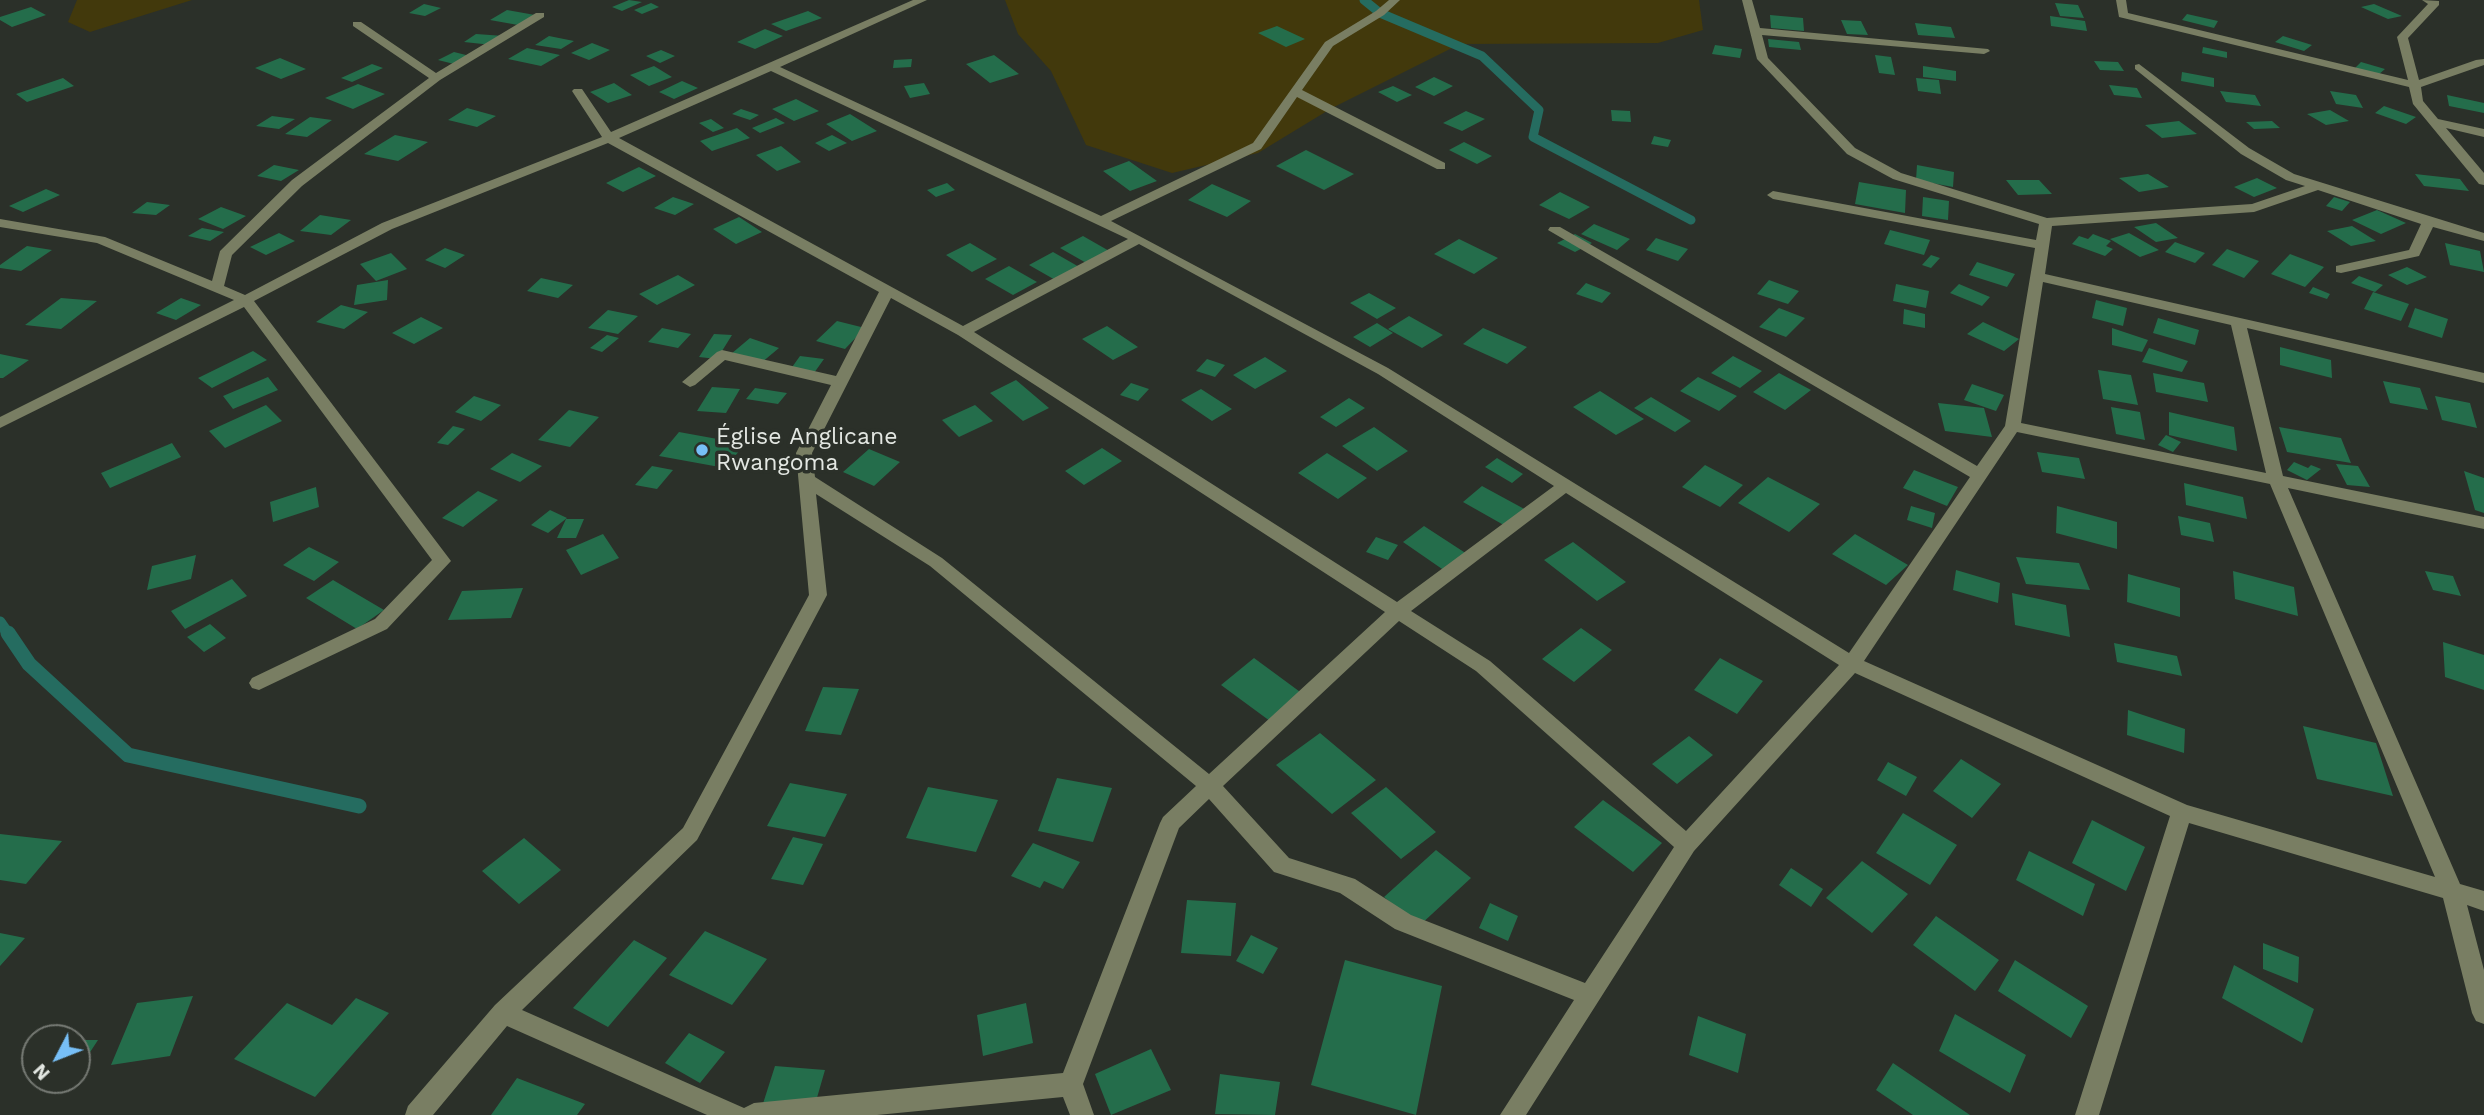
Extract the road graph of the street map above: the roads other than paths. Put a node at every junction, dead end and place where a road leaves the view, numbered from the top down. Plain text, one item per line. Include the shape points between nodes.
1 (922, 0) edge
2 (1395, 0) edge
3 (1747, 0) edge
4 (2121, 0) edge
5 (2427, 0) edge
6 (540, 15) dead end
7 (357, 24) dead end
8 (1755, 31) junction
9 (1984, 51) dead end
10 (2484, 62) edge
11 (770, 66) junction
12 (2139, 67) dead end
13 (436, 78) junction
14 (2415, 85) junction
15 (578, 91) dead end
16 (1296, 92) junction
17 (2434, 122) junction
18 (2484, 133) edge
19 (608, 138) junction
20 (1441, 166) dead end
21 (2484, 181) edge
22 (2320, 185) junction
23 (1773, 195) dead end
24 (1101, 221) junction
25 (2046, 222) junction
26 (2429, 222) junction
27 (0, 223) edge
28 (1555, 230) dead end
29 (2484, 237) edge
30 (1139, 239) junction
31 (2042, 245) junction
32 (2341, 269) dead end
33 (2037, 276) junction
34 (218, 288) junction
35 (887, 291) junction
36 (246, 300) junction
37 (2238, 323) junction
38 (963, 332) junction
39 (2484, 378) edge
40 (690, 382) dead end
41 (840, 383) junction
42 (0, 423) edge
43 (2013, 426) junction
44 (1980, 475) junction
45 (807, 480) junction
46 (2276, 480) junction
47 (1566, 485) junction
48 (2484, 523) edge
49 (1398, 611) junction
50 (1852, 664) junction
51 (259, 683) dead end
52 (1210, 786) junction
53 (2182, 811) junction
54 (1687, 845) junction
55 (2452, 891) junction
56 (2484, 901) edge
57 (1589, 996) junction
58 (503, 1013) junction
59 (2484, 1013) edge
60 (1071, 1084) junction
61 (417, 1115) edge
62 (734, 1115) edge
63 (754, 1115) edge
64 (1082, 1115) edge
65 (1512, 1115) edge
66 (2087, 1115) edge

1 - 11 street
2 - 16 street via 1329,44
3 - 8 street
4 - 14 street via 2123,15
5 - 14 street via 2435,3 2402,37
6 - 13 street
7 - 13 street
8 - 9 street
8 - 25 street via 1763,59 1851,151 1897,176
10 - 14 street
11 - 19 street
11 - 24 street
12 - 22 street via 2245,151 2290,177
13 - 34 street via 298,183 225,254
14 - 17 street via 2417,102
15 - 19 street
16 - 20 street
16 - 24 street via 1257,146
17 - 18 street
17 - 21 street
19 - 35 street
19 - 36 street via 387,226
22 - 25 street via 2254,208
22 - 26 street
23 - 31 street
24 - 30 street
25 - 31 street
26 - 29 street
26 - 32 street via 2414,253
27 - 34 street via 100,240
28 - 44 street
30 - 38 street
30 - 47 street via 1383,371
31 - 33 street
33 - 37 street
33 - 43 street
34 - 36 street
35 - 38 street
35 - 41 street
36 - 42 street
36 - 51 street via 442,561 381,624
37 - 39 street
37 - 46 street
38 - 49 street
40 - 41 street via 722,355
41 - 45 street via 804,453
43 - 44 street
43 - 46 street
44 - 50 street
45 - 52 street via 936,562
45 - 58 street via 818,595 691,834
46 - 48 street
46 - 55 street
47 - 49 street
47 - 50 street
49 - 52 street
49 - 54 street via 1482,666
50 - 53 street
50 - 54 street
52 - 57 street via 1282,865 1347,886 1403,922
52 - 60 street via 1170,823
53 - 55 street
53 - 66 street
54 - 57 street
55 - 56 street
55 - 59 street
57 - 65 street
58 - 61 street
58 - 62 street
60 - 63 street
60 - 64 street

